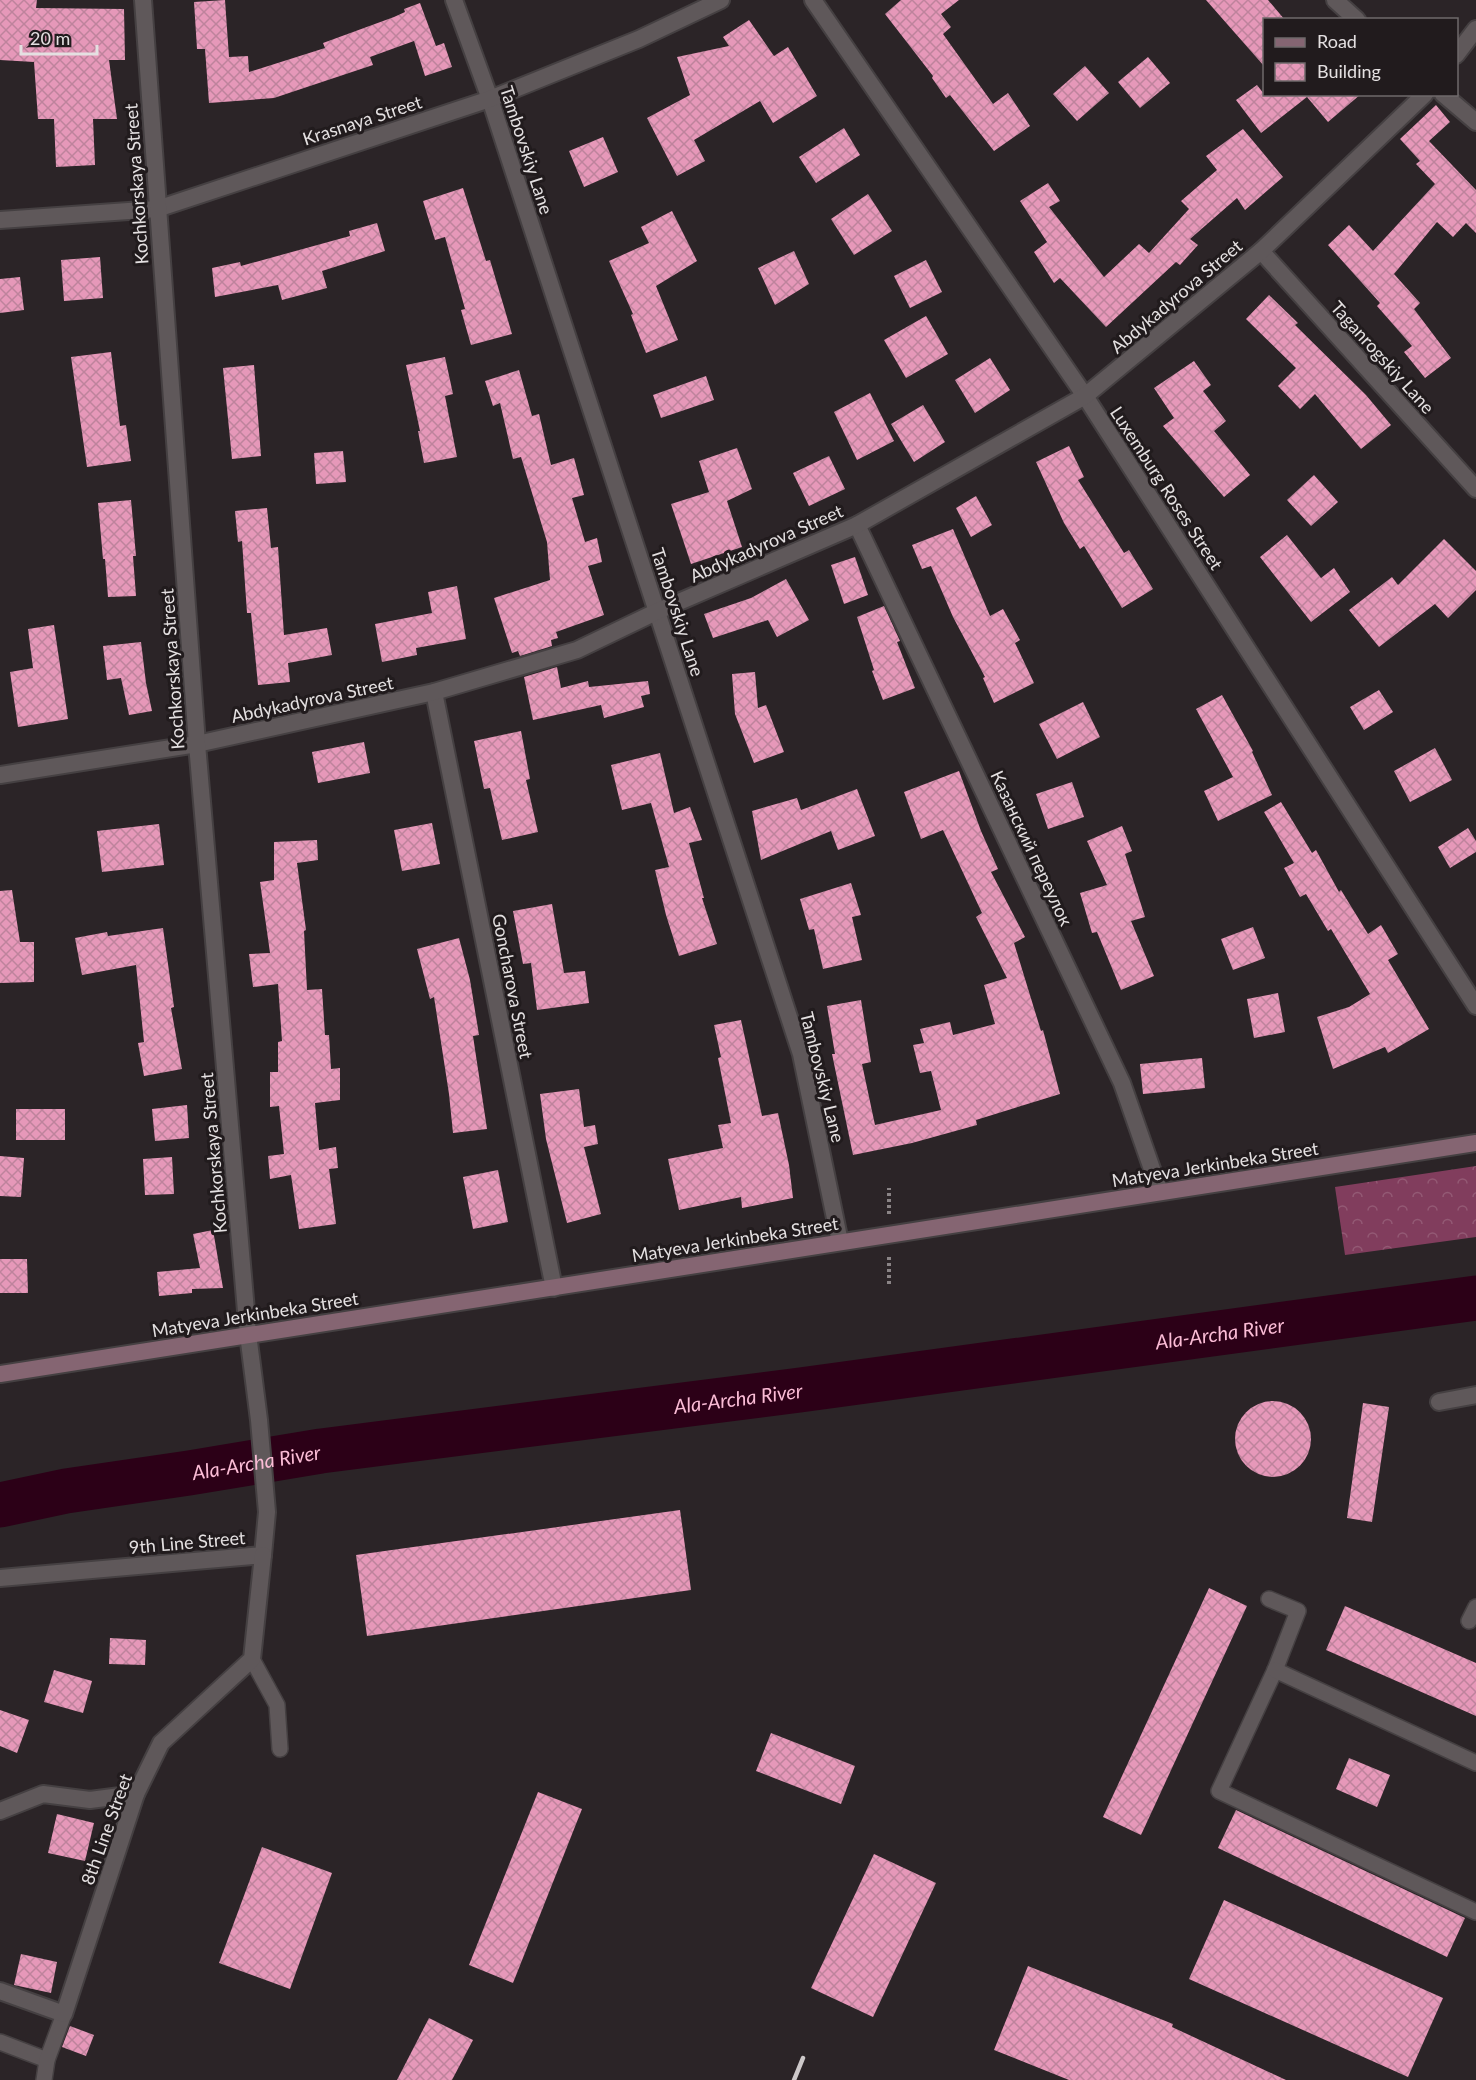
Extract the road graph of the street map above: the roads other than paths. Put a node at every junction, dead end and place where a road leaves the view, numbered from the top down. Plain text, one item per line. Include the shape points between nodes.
1 (142, 0) edge
2 (454, 0) edge
3 (721, 0) edge
4 (813, 0) edge
5 (1335, 0) edge
6 (1355, 18) edge
7 (1476, 29) edge
8 (1458, 52) edge
9 (1423, 96) edge
10 (1445, 96) edge
11 (490, 99) junction
12 (1476, 122) edge
13 (157, 209) junction
14 (0, 220) edge
15 (1261, 251) junction
16 (1085, 396) junction
17 (1476, 489) edge
18 (857, 525) junction
19 (658, 611) junction
20 (434, 692) junction
21 (197, 744) junction
22 (0, 775) edge
23 (1476, 1006) edge
24 (1476, 1143) edge
25 (1161, 1192) junction
26 (840, 1242) junction
27 (554, 1288) junction
28 (248, 1334) junction
29 (0, 1374) edge
30 (1476, 1395) edge
31 (1439, 1402) dead end
32 (263, 1555) junction
33 (0, 1578) edge
34 (1269, 1599) dead end
35 (1476, 1606) edge
36 (1469, 1621) dead end
37 (252, 1659) junction
38 (1275, 1670) junction
39 (280, 1749) dead end
40 (1476, 1763) edge
41 (136, 1794) junction
42 (0, 1811) edge
43 (1476, 1912) edge
44 (0, 1991) edge
45 (64, 2014) junction
46 (0, 2042) edge
47 (47, 2060) junction
48 (44, 2080) edge

1 - 13 street, Kochkorskaya Street
2 - 11 street, Tambovskiy Lane
3 - 11 street, Krasnaya Street via 639,39
4 - 16 street, Luxemburg Roses Street
5 - 6 street
7 - 8 street
9 - 15 street, Abdykadyrova Street
10 - 12 street
11 - 13 street, Krasnaya Street
11 - 19 street, Tambovskiy Lane
13 - 14 street, Krasnaya Street
13 - 21 street, Kochkorskaya Street
15 - 16 street, Abdykadyrova Street
15 - 17 street, Taganrogskiy Lane
16 - 18 street, Abdykadyrova Street
16 - 23 street, Luxemburg Roses Street
18 - 19 street, Abdykadyrova Street
18 - 25 street, Казанский переулок via 1122,1083
19 - 20 street, Abdykadyrova Street via 577,650
19 - 26 street, Tambovskiy Lane via 801,1054
20 - 21 street, Abdykadyrova Street
20 - 27 street, Goncharova Street
21 - 22 street, Abdykadyrova Street
21 - 28 street, Kochkorskaya Street
24 - 25 main road, Matyeva Jerkinbeka Street
25 - 26 main road, Matyeva Jerkinbeka Street
26 - 27 main road, Matyeva Jerkinbeka Street
27 - 28 main road, Matyeva Jerkinbeka Street
28 - 29 main road, Matyeva Jerkinbeka Street
28 - 32 street, 9th Line Street via 267,1512
30 - 31 street
32 - 33 street, 9th Line Street
32 - 37 street
34 - 38 lane via 1298,1611
35 - 36 lane
37 - 39 lane via 278,1705
37 - 41 street, 8th Line Street via 161,1743
38 - 40 lane
38 - 43 lane via 1219,1791
41 - 42 street via 90,1800 43,1794
41 - 45 street, 8th Line Street
44 - 45 street
45 - 47 lane
46 - 47 lane
47 - 48 lane

